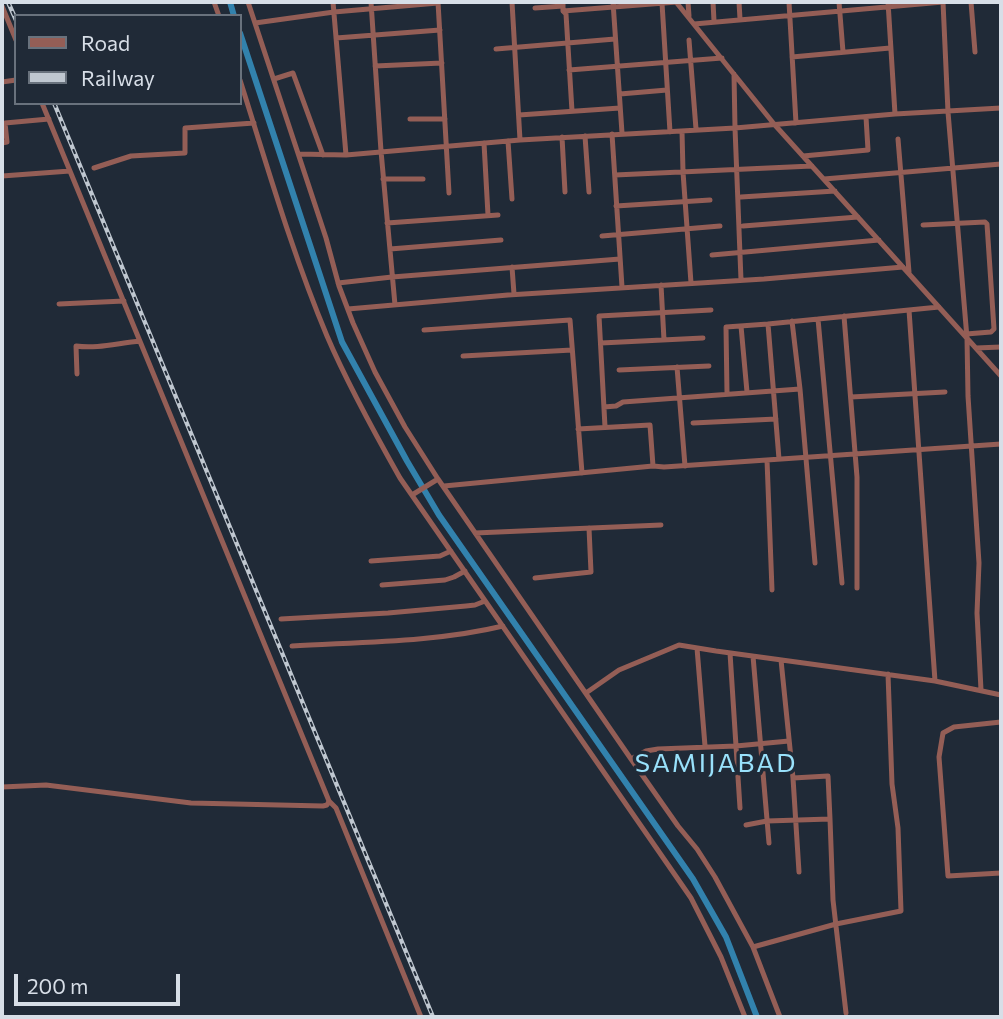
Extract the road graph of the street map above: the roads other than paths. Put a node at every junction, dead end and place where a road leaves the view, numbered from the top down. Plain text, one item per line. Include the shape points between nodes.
1 (248, 2) edge
2 (332, 2) edge
3 (512, 2) edge
4 (677, 2) edge
5 (688, 2) edge
6 (713, 2) edge
7 (738, 2) edge
8 (789, 2) edge
9 (839, 2) edge
10 (943, 2) edge
11 (971, 2) edge
12 (438, 3) edge
13 (613, 4) edge
14 (662, 4) junction
15 (888, 4) edge
16 (371, 5) edge
17 (2, 6) edge
18 (563, 6) edge
19 (535, 8) dead end
20 (839, 11) junction
21 (334, 12) junction
22 (790, 15) junction
23 (689, 18) junction
24 (740, 19) junction
25 (714, 21) junction
26 (255, 23) junction
27 (694, 24) junction
28 (440, 30) junction
29 (14, 35) edge
30 (373, 35) junction
31 (336, 38) junction
32 (615, 39) junction
33 (689, 40) dead end
34 (567, 42) junction
35 (515, 47) junction
36 (890, 48) junction
37 (496, 49) dead end
38 (842, 52) junction
39 (975, 52) dead end
40 (792, 57) junction
41 (722, 58) junction
42 (691, 61) junction
43 (665, 62) junction
44 (442, 63) junction
45 (375, 66) junction
46 (617, 66) junction
47 (569, 69) junction
48 (734, 74) junction
49 (274, 79) junction
50 (242, 86) edge
51 (667, 90) junction
52 (620, 94) junction
53 (43, 105) edge
54 (620, 107) junction
55 (1001, 108) edge
56 (572, 111) junction
57 (948, 112) junction
58 (895, 114) junction
59 (519, 115) junction
60 (866, 117) junction
61 (445, 118) junction
62 (410, 119) dead end
63 (49, 120) junction
64 (254, 123) junction
65 (796, 123) junction
66 (774, 124) junction
67 (734, 128) junction
68 (696, 129) junction
69 (682, 131) junction
70 (670, 132) junction
71 (622, 133) junction
72 (612, 134) junction
73 (585, 136) junction
74 (562, 137) junction
75 (898, 139) dead end
76 (520, 140) junction
77 (508, 141) junction
78 (2, 143) edge
79 (484, 143) junction
80 (447, 146) junction
81 (381, 151) junction
82 (299, 155) junction
83 (323, 155) junction
84 (346, 155) junction
85 (803, 156) junction
86 (1001, 164) edge
87 (813, 166) junction
88 (94, 168) dead end
89 (952, 168) junction
90 (736, 170) junction
91 (70, 171) junction
92 (684, 172) junction
93 (900, 173) junction
94 (615, 175) junction
95 (2, 176) edge
96 (383, 179) junction
97 (423, 179) dead end
98 (824, 179) junction
99 (835, 191) junction
100 (565, 192) dead end
101 (589, 192) dead end
102 (449, 193) dead end
103 (741, 197) dead end
104 (512, 200) dead end
105 (710, 200) dead end
106 (686, 201) junction
107 (615, 206) junction
108 (488, 215) junction
109 (498, 215) dead end
110 (858, 217) junction
111 (387, 223) junction
112 (956, 224) junction
113 (923, 225) dead end
114 (720, 226) dead end
115 (743, 226) dead end
116 (688, 229) junction
117 (618, 235) junction
118 (602, 236) dead end
119 (501, 240) dead end
120 (879, 240) junction
121 (390, 249) junction
122 (740, 253) junction
123 (712, 255) dead end
124 (620, 259) junction
125 (512, 267) junction
126 (903, 267) junction
127 (909, 274) junction
128 (392, 277) junction
129 (741, 280) junction
130 (338, 283) junction
131 (691, 283) junction
132 (662, 285) junction
133 (622, 287) junction
134 (514, 294) junction
135 (124, 301) junction
136 (59, 304) dead end
137 (395, 305) junction
138 (939, 307) junction
139 (348, 309) junction
140 (711, 310) dead end
141 (909, 310) junction
142 (663, 313) junction
143 (845, 316) junction
144 (818, 319) junction
145 (792, 321) junction
146 (768, 324) junction
147 (741, 326) junction
148 (424, 330) dead end
149 (966, 336) junction
150 (703, 338) dead end
151 (664, 340) junction
152 (140, 341) junction
153 (600, 343) junction
154 (1001, 346) edge
155 (976, 348) junction
156 (572, 350) junction
157 (463, 356) dead end
158 (709, 366) dead end
159 (677, 368) junction
160 (619, 370) dead end
161 (77, 374) dead end
162 (1001, 376) edge
163 (800, 389) junction
164 (773, 390) junction
165 (747, 392) junction
166 (945, 392) dead end
167 (727, 394) junction
168 (915, 394) junction
169 (680, 397) junction
170 (851, 397) junction
171 (604, 407) junction
172 (776, 419) junction
173 (693, 423) dead end
174 (605, 427) junction
175 (578, 429) junction
176 (1001, 444) edge
177 (972, 446) junction
178 (919, 450) junction
179 (855, 454) junction
180 (830, 456) junction
181 (806, 457) junction
182 (779, 459) junction
183 (766, 460) junction
184 (653, 466) junction
185 (685, 466) junction
186 (582, 473) junction
187 (435, 481) junction
188 (444, 486) junction
189 (414, 494) junction
190 (661, 525) dead end
191 (589, 528) junction
192 (475, 533) junction
193 (451, 551) junction
194 (371, 561) dead end
195 (815, 564) dead end
196 (465, 571) junction
197 (535, 578) dead end
198 (842, 583) dead end
199 (382, 585) dead end
200 (857, 588) dead end
201 (772, 590) dead end
202 (485, 601) junction
203 (281, 619) dead end
204 (503, 626) junction
205 (292, 646) dead end
206 (696, 648) junction
207 (730, 653) junction
208 (753, 656) junction
209 (781, 660) junction
210 (888, 674) junction
211 (935, 681) junction
212 (981, 690) junction
213 (586, 693) junction
214 (1001, 695) edge
215 (1001, 722) edge
216 (789, 741) junction
217 (760, 743) junction
218 (705, 746) junction
219 (736, 746) junction
220 (631, 759) junction
221 (793, 778) junction
222 (2, 787) edge
223 (329, 801) junction
224 (740, 808) dead end
225 (831, 819) junction
226 (796, 820) junction
227 (767, 821) junction
228 (746, 825) dead end
229 (769, 843) dead end
230 (799, 872) dead end
231 (1001, 873) edge
232 (836, 924) junction
233 (752, 947) junction
234 (846, 1013) dead end
235 (421, 1017) edge
236 (745, 1017) edge
237 (780, 1017) edge

1 - 26 street
2 - 21 street
3 - 35 street
4 - 14 street
4 - 23 street
5 - 23 street
6 - 25 street
7 - 24 street
8 - 22 street
9 - 20 street
10 - 15 street
10 - 57 street
11 - 39 street
12 - 16 street
12 - 28 street
13 - 14 street
13 - 18 street
13 - 32 street
14 - 43 street
15 - 20 street
15 - 36 street
16 - 21 street
16 - 30 street
17 - 29 street
18 - 19 street
18 - 34 street
20 - 22 street
20 - 38 street
21 - 26 street
21 - 31 street
22 - 24 street
22 - 40 street
23 - 27 street
24 - 25 street
25 - 27 street
26 - 49 street
27 - 41 street
28 - 30 street
28 - 44 street
30 - 31 street
30 - 45 street
31 - 84 street
32 - 34 street
32 - 46 street
33 - 42 street
34 - 35 street
34 - 47 street
35 - 37 street
35 - 59 street
36 - 38 street
36 - 58 street
38 - 40 street
40 - 65 street
41 - 42 street
41 - 48 street
42 - 43 street
42 - 68 street
43 - 46 street
43 - 51 street
44 - 45 street
44 - 61 street
45 - 81 street
46 - 47 street
46 - 52 street
47 - 56 street
48 - 66 street
48 - 67 street
49 - 82 street
49 - 83 street via 293,72
50 - 64 street
51 - 52 street
51 - 70 street
52 - 54 street
53 - 63 street
54 - 56 street
54 - 71 street
55 - 57 street
56 - 59 street
57 - 58 street
57 - 89 street
58 - 60 street
59 - 76 street
60 - 65 street
60 - 85 street via 868,150
61 - 62 street
61 - 80 street
63 - 78 street via 5,123 7,142
63 - 91 street
64 - 88 street via 185,128 185,153 131,156
64 - 189 street via 327,337 370,425
65 - 66 street
66 - 67 street
66 - 85 street
67 - 68 street
67 - 90 street
68 - 69 street
69 - 70 street
69 - 92 street
70 - 71 street
71 - 72 street
72 - 73 street
72 - 94 street
73 - 74 street
73 - 101 street
74 - 76 street
74 - 100 street
75 - 93 street
76 - 77 street
77 - 79 street
77 - 104 street
79 - 80 street
79 - 108 street
80 - 81 street
80 - 102 street
81 - 84 street
81 - 96 street
82 - 83 street
82 - 130 street
83 - 84 street
85 - 87 street
86 - 89 street
87 - 90 street
87 - 98 street
89 - 93 street
89 - 112 street
90 - 92 street
90 - 122 street
91 - 95 street
91 - 135 street
92 - 94 street
92 - 106 street
93 - 98 street
93 - 127 street
94 - 107 street
96 - 97 street
96 - 111 street
98 - 99 street
99 - 103 street
99 - 110 street
105 - 106 street
106 - 107 street
106 - 116 street
107 - 117 street
108 - 109 street
108 - 111 street
110 - 115 street
110 - 120 street
111 - 121 street
112 - 113 street
112 - 149 street
112 - 149 street via 985,222 988,228 994,329
114 - 116 street
116 - 117 street
116 - 131 street
117 - 118 street
117 - 124 street
119 - 121 street
120 - 122 street
120 - 126 street
121 - 128 street
122 - 123 street
122 - 129 street
124 - 125 street
124 - 133 street
125 - 128 street
125 - 134 street
126 - 127 street
126 - 129 street
127 - 138 street
128 - 130 street
128 - 137 street
129 - 131 street
130 - 139 street
131 - 132 street
132 - 133 street
132 - 142 street
133 - 134 street
134 - 137 street
135 - 136 street
135 - 152 street
137 - 139 street
138 - 141 street
138 - 149 street
139 - 187 street via 375,372
140 - 142 street
141 - 143 street
141 - 168 street
142 - 151 street
142 - 153 street via 599,316
143 - 144 street
143 - 170 street
144 - 145 street
144 - 180 street
145 - 146 street
145 - 163 street
146 - 147 street
146 - 164 street
147 - 165 street
147 - 167 street via 726,327
148 - 156 street via 569,320
149 - 155 street
149 - 177 street
150 - 151 street
151 - 153 street
152 - 161 street via 76,346
152 - 223 street
153 - 171 street
154 - 155 street
155 - 162 street
156 - 157 street
156 - 175 street
158 - 159 street
159 - 160 street
159 - 169 street
163 - 164 street
163 - 181 street
164 - 165 street
164 - 172 street
165 - 167 street
166 - 168 street
167 - 169 street
168 - 170 street
168 - 178 street
169 - 171 street
169 - 185 street
170 - 179 street
171 - 174 street
172 - 173 street
172 - 182 street
174 - 175 street
174 - 184 street via 650,425
175 - 186 street
176 - 177 street
177 - 178 street
177 - 212 street
178 - 179 street
178 - 211 street
179 - 180 street
179 - 200 street
180 - 181 street
180 - 198 street
181 - 182 street
181 - 195 street
182 - 183 street
183 - 185 street
183 - 201 street
184 - 185 street
184 - 186 street
186 - 188 street
187 - 188 street
187 - 189 street
188 - 192 street
189 - 193 street
190 - 191 street
191 - 192 street
191 - 197 street via 591,572
192 - 213 street
193 - 194 street via 440,556
193 - 196 street
196 - 199 street via 445,580
196 - 202 street
202 - 203 street
202 - 204 street
204 - 205 street via 414,638
204 - 236 street via 691,898
206 - 207 street
206 - 213 street via 679,645 619,670
206 - 218 street
207 - 208 street
207 - 219 street
208 - 209 street
208 - 217 street
209 - 210 street
209 - 216 street
210 - 211 street
210 - 232 street via 901,911
211 - 212 street
212 - 214 street
213 - 220 street
215 - 231 street via 954,727 943,733 939,757 948,876
216 - 217 street
216 - 221 street
217 - 219 street
217 - 227 street
218 - 219 street
218 - 220 street via 646,751
219 - 224 street
220 - 233 street via 697,849
221 - 225 street via 828,776
221 - 226 street
222 - 223 street via 46,785 191,803 323,806
223 - 235 street via 336,808
225 - 226 street
225 - 232 street
226 - 227 street
226 - 230 street
227 - 228 street
227 - 229 street
232 - 233 street
232 - 234 street
233 - 237 street

